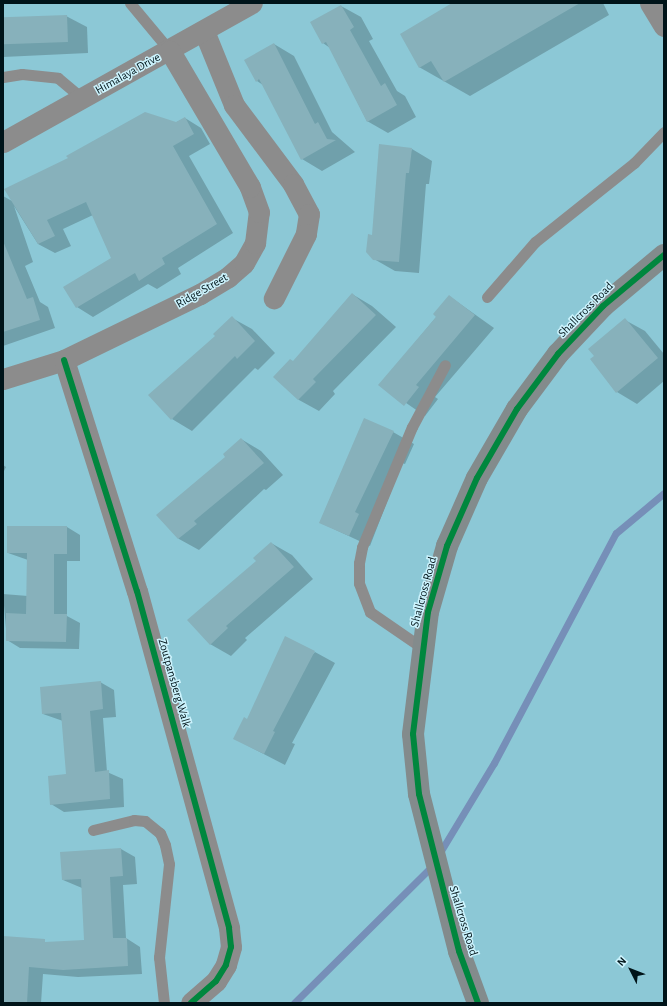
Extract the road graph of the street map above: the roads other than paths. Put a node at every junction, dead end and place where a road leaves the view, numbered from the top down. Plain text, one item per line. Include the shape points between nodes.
1 (130, 3) edge
2 (252, 3) edge
3 (650, 3) edge
4 (664, 26) edge
5 (204, 31) junction
6 (170, 51) junction
7 (3, 77) edge
8 (83, 99) junction
9 (664, 132) edge
10 (3, 142) edge
11 (664, 255) edge
12 (487, 297) dead end
13 (274, 298) dead end
14 (64, 360) junction
15 (445, 366) dead end
16 (3, 379) edge
17 (422, 647) junction
18 (93, 830) dead end
19 (164, 1003) edge
20 (192, 1003) edge
21 (478, 1003) edge

1 - 6 lane
2 - 5 street, Himalaya Drive
3 - 4 street
5 - 6 street, Himalaya Drive
5 - 13 street via 234,105 293,184 309,214 306,234
6 - 8 street, Himalaya Drive
6 - 14 street, Ridge Street via 250,188 259,212 255,243 244,262 228,277
7 - 8 lane via 37,74 58,78
8 - 10 street, Himalaya Drive
9 - 12 lane via 634,163 534,242
11 - 17 street, Shallcross Road via 603,306 558,354 517,409 477,478 448,546
14 - 16 street, Ridge Street
14 - 20 street, Zoutpansberg Walk via 137,591 230,928 231,947 226,965 216,981
15 - 17 lane via 412,427 362,547 359,563 360,583 370,612
17 - 21 street, Shallcross Road via 413,734 420,794 457,944
18 - 19 lane via 134,820 145,821 160,833 165,845 169,864 159,958

